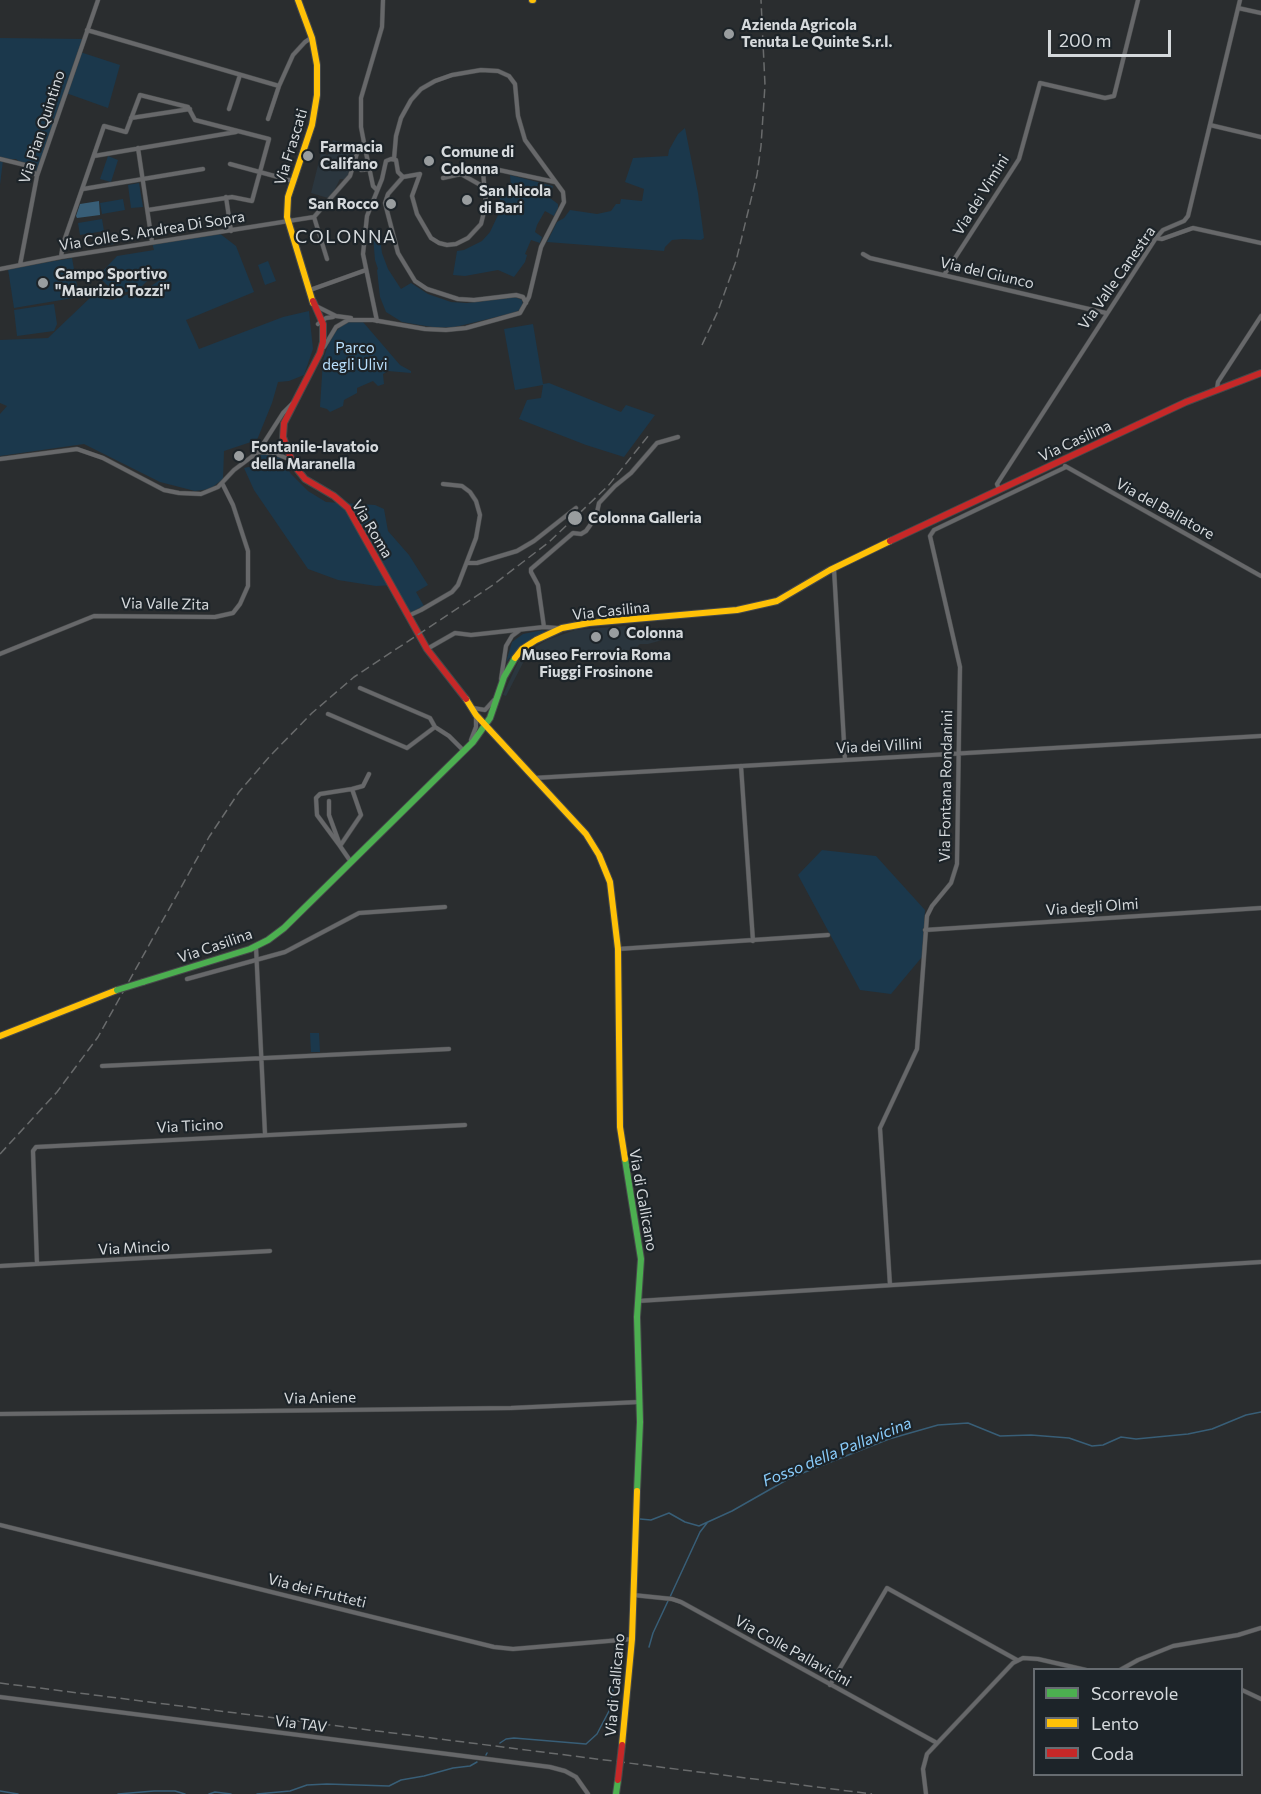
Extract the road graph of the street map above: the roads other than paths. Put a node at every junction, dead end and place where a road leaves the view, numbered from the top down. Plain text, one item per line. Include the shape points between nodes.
1 (98, 0) edge
2 (297, 0) edge
3 (383, 0) edge
4 (1138, 0) edge
5 (1240, 0) edge
6 (1238, 8) junction
7 (1261, 13) edge
8 (87, 30) junction
9 (312, 38) junction
10 (240, 75) junction
11 (279, 86) junction
12 (190, 109) junction
13 (229, 109) dead end
14 (131, 118) junction
15 (268, 119) dead end
16 (1210, 125) junction
17 (240, 132) junction
18 (1261, 137) edge
19 (364, 143) junction
20 (138, 148) junction
21 (94, 156) junction
22 (0, 159) edge
23 (393, 159) junction
24 (230, 164) dead end
25 (203, 169) dead end
26 (369, 169) junction
27 (361, 170) dead end
28 (261, 172) junction
29 (37, 176) junction
30 (403, 177) junction
31 (443, 178) dead end
32 (142, 179) junction
33 (293, 181) junction
34 (555, 183) junction
35 (484, 187) junction
36 (82, 189) junction
37 (377, 190) junction
38 (226, 197) junction
39 (148, 210) junction
40 (314, 218) junction
41 (288, 222) junction
42 (231, 231) junction
43 (1156, 238) junction
44 (152, 243) junction
45 (1261, 243) edge
46 (863, 254) dead end
47 (61, 257) junction
48 (327, 259) dead end
49 (20, 265) junction
50 (0, 269) edge
51 (366, 270) junction
52 (944, 275) junction
53 (309, 291) junction
54 (314, 304) junction
55 (526, 304) junction
56 (1106, 313) junction
57 (336, 316) junction
58 (1261, 316) edge
59 (355, 319) junction
60 (377, 321) junction
61 (321, 323) junction
62 (334, 329) junction
63 (320, 353) junction
64 (312, 367) junction
65 (1261, 374) edge
66 (1217, 390) junction
67 (293, 402) junction
68 (678, 437) dead end
69 (258, 452) junction
70 (0, 459) edge
71 (291, 460) junction
72 (1062, 460) junction
73 (1066, 467) junction
74 (222, 483) junction
75 (443, 484) dead end
76 (999, 490) junction
77 (576, 508) dead end
78 (468, 563) junction
79 (834, 569) junction
80 (1261, 576) edge
81 (408, 616) junction
82 (544, 627) junction
83 (562, 628) junction
84 (521, 630) junction
85 (427, 649) junction
86 (0, 654) edge
87 (502, 683) junction
88 (360, 688) dead end
89 (499, 692) junction
90 (473, 708) junction
91 (328, 714) dead end
92 (476, 715) junction
93 (486, 725) junction
94 (435, 728) junction
95 (1261, 736) edge
96 (465, 750) junction
97 (959, 753) junction
98 (845, 760) junction
99 (741, 766) junction
100 (369, 774) dead end
101 (534, 778) junction
102 (352, 789) junction
103 (329, 801) dead end
104 (340, 846) junction
105 (352, 862) junction
106 (446, 908) dead end
107 (1261, 908) edge
108 (926, 930) junction
109 (828, 935) dead end
110 (753, 941) junction
111 (256, 946) junction
112 (618, 949) junction
113 (256, 959) junction
114 (187, 979) dead end
115 (0, 1036) edge
116 (449, 1049) dead end
117 (261, 1058) junction
118 (102, 1066) dead end
119 (465, 1125) dead end
120 (265, 1134) junction
121 (270, 1251) dead end
122 (1261, 1262) edge
123 (37, 1264) junction
124 (0, 1266) edge
125 (890, 1285) junction
126 (637, 1301) junction
127 (639, 1402) junction
128 (0, 1414) edge
129 (0, 1525) edge
130 (633, 1595) junction
131 (1261, 1628) edge
132 (632, 1639) junction
133 (1017, 1660) junction
134 (1078, 1668) edge
135 (1124, 1668) edge
136 (830, 1685) junction
137 (1243, 1690) edge
138 (0, 1697) edge
139 (1261, 1699) edge
140 (937, 1743) junction
141 (588, 1794) edge
142 (616, 1794) edge
143 (926, 1794) edge

1 - 8 street, Via Pian Quintino
2 - 9 street, Via Frascati
3 - 19 street via 382,27 361,98
4 - 52 street, Via dei Vimini via 1114,96 1105,98 1040,83 1019,159
5 - 6 street, Via Valle Canestra
6 - 7 street
6 - 16 street, Via Valle Canestra
8 - 10 street
8 - 29 street, Via Pian Quintino
9 - 11 street via 295,52
9 - 33 street, Via Frascati via 318,79 316,112
10 - 11 street
10 - 13 street
11 - 15 street
12 - 14 street
12 - 14 street via 141,95
12 - 17 street via 195,120
14 - 21 street via 126,132 104,126
16 - 18 street
16 - 43 street, Via Valle Canestra via 1188,216
17 - 20 street
17 - 28 street via 269,140
19 - 26 street
19 - 40 street via 359,147 350,176
20 - 21 street
20 - 32 street
21 - 36 street
22 - 29 street via 25,165
23 - 30 street
23 - 34 street via 401,120 421,89 452,75 497,70 516,84 518,116 525,140
23 - 37 street via 386,161
24 - 28 street
25 - 32 street
26 - 27 street
26 - 37 street
28 - 33 street
28 - 38 street via 252,201
29 - 49 street, Via Pian Quintino
30 - 35 street via 420,174 413,204 424,229 441,244 454,244 470,237 480,226 485,210
30 - 55 street via 385,203 396,246 417,283 458,299 515,295 522,296
31 - 35 street via 461,174
32 - 36 street
32 - 39 street
33 - 41 street, Via Frascati via 288,197
34 - 35 street via 486,167
34 - 55 street via 564,193 564,202 541,247
36 - 47 street
37 - 51 street via 363,246
38 - 39 street
38 - 42 street
39 - 44 street
40 - 41 street, Via Colle S. Andrea Di Sopra
40 - 48 street
41 - 42 street, Via Colle S. Andrea Di Sopra
41 - 53 street, Via Frascati
42 - 44 street, Via Colle S. Andrea Di Sopra
43 - 45 street via 1193,228
43 - 56 street, Via Valle Canestra
44 - 47 street, Via Colle S. Andrea Di Sopra
46 - 52 street, Via del Giunco
47 - 49 street, Via Colle S. Andrea Di Sopra
49 - 50 street, Via Colle S. Andrea Di Sopra
51 - 53 street
51 - 60 street
52 - 56 street, Via del Giunco
53 - 54 street, Via Frascati
54 - 57 street
54 - 61 street, Via Frascati
55 - 60 street via 518,314 456,329 425,329
56 - 76 street, Via Valle Canestra via 997,484
57 - 59 street
57 - 61 street
58 - 66 street via 1218,382
59 - 60 street
59 - 62 street
61 - 62 street
61 - 63 street, Via Roma via 324,340
61 - 64 street
62 - 63 street
63 - 64 street, Via Roma
64 - 67 street, Via Roma
65 - 66 street, Via Casilina
66 - 72 street, Via Casilina
67 - 69 street
67 - 71 street, Via Roma via 283,430
68 - 82 street via 657,443 599,502 596,517 586,531 573,533 531,569 538,585
69 - 71 street
69 - 74 street
70 - 74 street via 77,448 164,490 201,494
71 - 81 street, Via Roma via 303,478 348,508
72 - 73 street
72 - 76 street, Via Casilina
73 - 80 street, Via del Ballatore
73 - 97 street, Via Fontana Rondanini via 930,534 960,667
74 - 86 street, Via Valle Zita via 248,551 249,586 233,612 215,617 94,616
75 - 78 street via 467,490 480,510
76 - 79 street, Via Casilina
77 - 78 street via 517,551
78 - 81 street via 452,592
79 - 83 street, Via Casilina via 771,603
79 - 98 street
81 - 85 street, Via Roma
82 - 83 street
82 - 84 street
83 - 87 street, Via Casilina via 522,649
84 - 85 street via 455,633
84 - 87 street via 506,646
85 - 90 street, Via Roma
87 - 89 street, Via Casilina
88 - 94 street via 428,718
89 - 90 street via 485,710
89 - 93 street, Via Casilina
90 - 92 street, Via Roma
90 - 93 street, Via Roma
91 - 94 street via 406,748
92 - 93 street, Via Roma
92 - 96 street via 475,731
93 - 96 street, Via Casilina
93 - 101 street, Via di Gallicano
94 - 96 street
95 - 97 street, Via dei Villini
96 - 105 street, Via Casilina
97 - 98 street, Via dei Villini
97 - 108 street, Via Fontana Rondanini via 957,868 950,885 930,909
98 - 99 street, Via dei Villini
99 - 101 street, Via dei Villini
99 - 110 street
100 - 102 street via 363,786
101 - 112 street, Via di Gallicano via 586,834 599,855 610,882
102 - 104 street via 361,814
102 - 104 street via 316,798 318,817
103 - 104 street via 329,815
104 - 105 street
105 - 111 street, Via Casilina via 284,928
106 - 113 street via 359,913 285,952
107 - 108 street, Via degli Olmi
108 - 125 street, Via Fontana Rondanini via 917,1049 880,1130
109 - 110 street
110 - 112 street
111 - 113 street
111 - 115 street, Via Casilina, bridge via 117,990
112 - 126 street, Via di Gallicano via 620,1127 640,1248
113 - 114 street
113 - 117 street
116 - 117 street
117 - 118 street
117 - 120 street
119 - 120 street, Via Ticino
120 - 123 street, Via Ticino via 35,1148
121 - 123 street, Via Mincio
122 - 125 street
123 - 124 street, Via Mincio
125 - 126 street
126 - 127 street, Via di Gallicano
127 - 128 street, Via Aniene via 511,1408
127 - 130 street, Via di Gallicano
129 - 132 street, Via dei Frutteti via 494,1647 516,1649
130 - 132 street, Via di Gallicano
130 - 136 street, Via Colle Pallavicini via 679,1601
131 - 135 street via 1173,1646
132 - 142 street, Via di Gallicano, bridge
133 - 134 street via 1045,1660
133 - 136 street via 887,1587
133 - 140 street
136 - 140 street, Via Colle Pallavicini
137 - 139 street
138 - 141 street, Via TAV via 550,1767 573,1775
140 - 143 street via 923,1764

